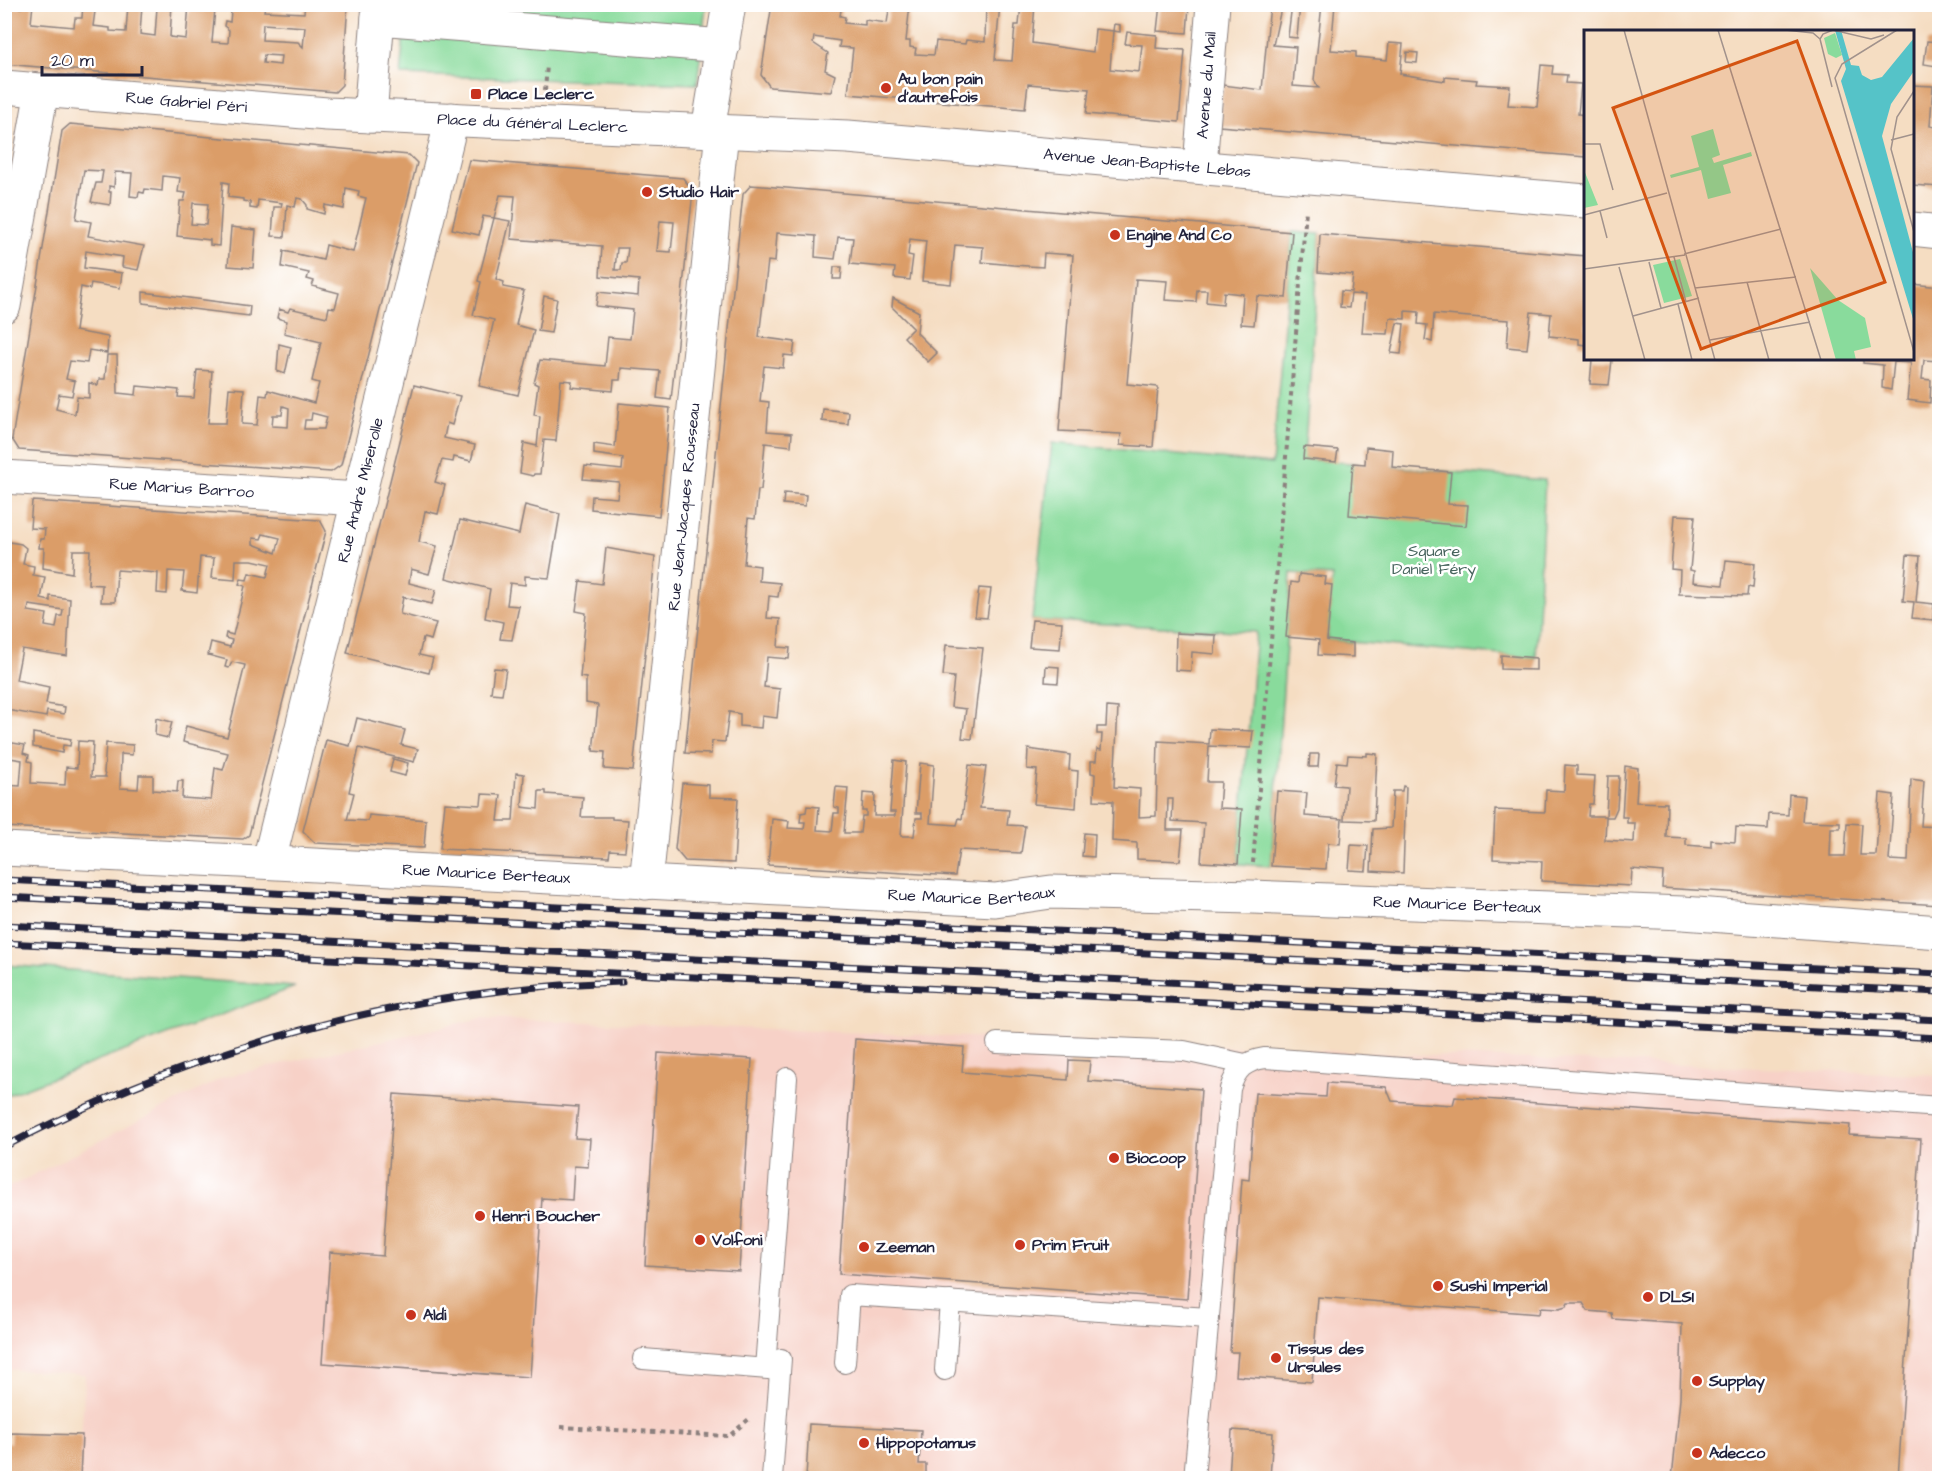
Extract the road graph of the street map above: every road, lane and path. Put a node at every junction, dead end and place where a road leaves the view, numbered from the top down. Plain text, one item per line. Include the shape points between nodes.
1 (729, 4) edge
2 (1213, 4) edge
3 (378, 11) edge
4 (723, 46) junction
5 (4, 87) edge
6 (42, 90) junction
7 (370, 116) junction
8 (452, 119) junction
9 (715, 130) junction
10 (1200, 166) junction
11 (1310, 176) junction
12 (1584, 201) edge
13 (1914, 230) edge
14 (1940, 232) edge
15 (4, 306) edge
16 (4, 477) edge
17 (359, 499) junction
18 (4, 849) edge
19 (269, 861) junction
20 (646, 883) junction
21 (1252, 897) junction
22 (1940, 932) edge
23 (997, 1043) dead end
24 (1245, 1064) junction
25 (787, 1078) dead end
26 (1940, 1107) edge
27 (950, 1301) junction
28 (1209, 1318) junction
29 (643, 1359) dead end
30 (846, 1364) dead end
31 (775, 1366) junction
32 (945, 1370) dead end
33 (778, 1394) junction
34 (561, 1427) dead end
35 (772, 1479) edge
36 (1194, 1479) edge

1 - 4 street
2 - 10 street, Avenue du Mail
3 - 4 street
3 - 7 street
4 - 9 street
5 - 6 street, Rue Gabriel Péri
6 - 7 street, Rue Gabriel Péri
6 - 15 street
7 - 8 street, Place du Général Leclerc
8 - 9 street, Place du Général Leclerc
8 - 17 street, Rue André Miserolle
9 - 10 street, Avenue Jean-Baptiste Lebas
9 - 20 street, Rue Jean-Jacques Rousseau
10 - 11 street, Avenue Jean-Baptiste Lebas
11 - 12 street, Avenue Jean-Baptiste Lebas
11 - 21 path
13 - 14 street
16 - 17 street, Rue Marius Barroo
17 - 19 street, Rue André Miserolle
18 - 19 street, Rue Maurice Berteaux
19 - 20 street, Rue Maurice Berteaux
20 - 21 street, Rue Maurice Berteaux via 995,900 1058,892
21 - 22 street, Rue Maurice Berteaux via 1683,913
23 - 24 lane via 1184,1051
24 - 26 lane via 1265,1058
24 - 28 lane via 1230,1089
25 - 31 lane
27 - 28 lane
27 - 30 lane via 850,1295
27 - 32 lane
28 - 36 lane
29 - 31 lane
31 - 33 lane
33 - 34 path via 729,1436
33 - 35 lane

